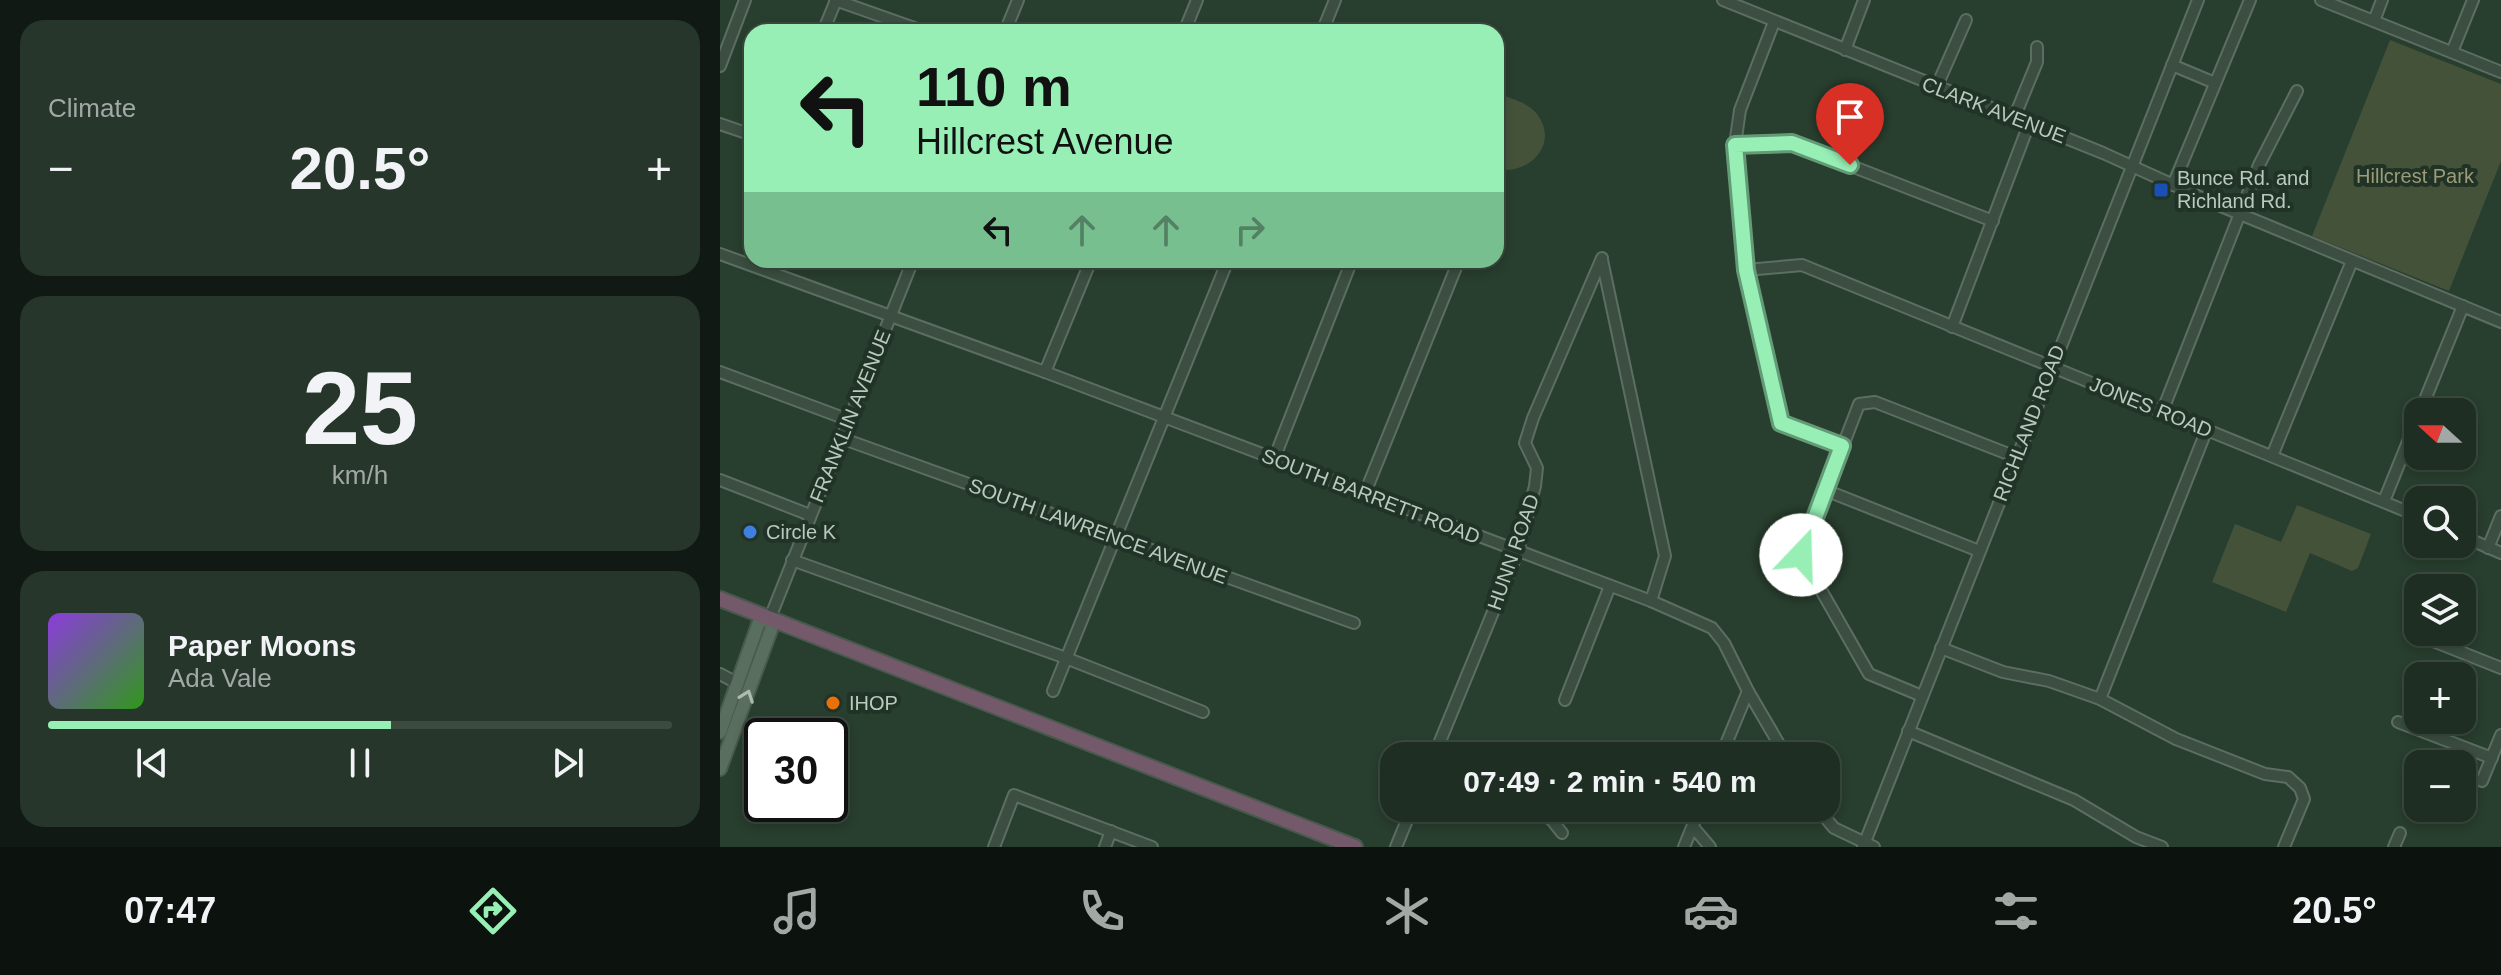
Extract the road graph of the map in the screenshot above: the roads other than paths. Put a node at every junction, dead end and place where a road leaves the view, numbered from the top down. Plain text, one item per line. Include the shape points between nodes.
1 (745, 0) edge
2 (835, 0) edge
3 (1018, 0) edge
4 (1197, 0) edge
5 (1335, 0) edge
6 (1723, 0) edge
7 (1864, 0) edge
8 (2198, 0) edge
9 (2250, 0) edge
10 (2321, 0) edge
11 (2382, 0) edge
12 (2473, 0) edge
13 (1966, 20) dead end
14 (2374, 21) junction
15 (1774, 22) junction
16 (826, 24) edge
17 (898, 24) edge
18 (1008, 24) edge
19 (1187, 24) edge
20 (1325, 24) edge
21 (2037, 47) dead end
22 (1845, 50) junction
23 (2452, 52) junction
24 (2172, 65) junction
25 (720, 66) edge
26 (2501, 72) edge
27 (2215, 83) junction
28 (1936, 88) junction
29 (2297, 91) dead end
30 (2014, 118) junction
31 (720, 124) edge
32 (2029, 124) junction
33 (744, 132) edge
34 (1735, 145) junction
35 (2131, 165) junction
36 (2173, 185) junction
37 (2240, 214) junction
38 (1993, 221) junction
39 (720, 254) edge
40 (2352, 261) junction
41 (744, 263) edge
42 (758, 268) edge
43 (910, 268) edge
44 (1088, 268) edge
45 (1225, 268) edge
46 (1349, 268) edge
47 (1456, 268) edge
48 (1746, 270) junction
49 (2463, 306) junction
50 (890, 317) junction
51 (2501, 322) edge
52 (1952, 327) junction
53 (2051, 367) junction
54 (720, 372) edge
55 (1045, 372) junction
56 (2426, 398) edge
57 (2162, 412) junction
58 (1164, 417) junction
59 (849, 420) junction
60 (2207, 429) junction
61 (841, 438) junction
62 (1842, 446) junction
63 (2404, 452) edge
64 (2272, 456) junction
65 (2016, 457) junction
66 (1274, 459) junction
67 (720, 480) edge
68 (1825, 490) junction
69 (1365, 493) junction
70 (2384, 501) junction
71 (2404, 510) edge
72 (810, 515) junction
73 (2501, 516) edge
74 (1115, 537) junction
75 (2476, 542) edge
76 (2488, 548) junction
77 (1518, 551) junction
78 (1979, 551) junction
79 (2501, 553) edge
80 (792, 560) junction
81 (1610, 586) junction
82 (720, 599) edge
83 (1651, 601) junction
84 (770, 618) junction
85 (1354, 623) dead end
86 (2446, 646) edge
87 (1941, 648) junction
88 (1066, 658) junction
89 (2501, 668) edge
90 (720, 674) edge
91 (737, 683) junction
92 (1053, 691) dead end
93 (1748, 691) junction
94 (1922, 696) junction
95 (2100, 699) junction
96 (1565, 700) dead end
97 (1203, 712) dead end
98 (2398, 722) dead end
99 (1908, 731) junction
100 (720, 732) edge
101 (2501, 735) edge
102 (1440, 742) edge
103 (1727, 742) edge
104 (1778, 742) edge
105 (2492, 758) junction
106 (720, 769) edge
107 (2482, 781) dead end
108 (1406, 822) edge
109 (1553, 822) edge
110 (1695, 822) edge
111 (1829, 822) edge
112 (1693, 827) junction
113 (1111, 831) junction
114 (1562, 833) dead end
115 (2400, 833) dead end
116 (1867, 846) edge
117 (994, 847) edge
118 (1105, 847) edge
119 (1152, 847) edge
120 (1355, 847) edge
121 (1396, 847) edge
122 (1684, 847) edge
123 (1710, 847) edge
124 (2162, 847) edge
125 (2284, 847) edge
126 (2394, 847) edge

1 - 25 street
2 - 16 street
2 - 17 street
3 - 18 street
4 - 19 street
5 - 20 street
6 - 15 street, CLARK AVENUE
7 - 22 street
8 - 24 street, RICHLAND ROAD
9 - 27 street
10 - 14 street
11 - 14 street
12 - 23 street
13 - 28 street
14 - 23 street
15 - 22 street, CLARK AVENUE
15 - 34 street via 1740,110
21 - 30 street via 2037,62
22 - 28 street, CLARK AVENUE
23 - 26 street
24 - 27 street
24 - 35 street, RICHLAND ROAD
27 - 36 street
28 - 30 street, CLARK AVENUE
29 - 37 street via 2264,152
30 - 32 street, CLARK AVENUE
31 - 33 street
32 - 35 street, CLARK AVENUE
32 - 38 street
34 - 38 street via 1792,143
34 - 48 street
35 - 36 street, CLARK AVENUE
35 - 53 street, RICHLAND ROAD
36 - 37 street, CLARK AVENUE
37 - 40 street, CLARK AVENUE
37 - 57 street
38 - 52 street
39 - 41 street, SOUTH BARRETT ROAD
40 - 49 street, CLARK AVENUE
40 - 64 street
42 - 50 street, SOUTH BARRETT ROAD
43 - 50 street, FRANKLIN AVENUE
44 - 55 street
45 - 58 street
46 - 66 street
47 - 69 street
48 - 52 street, JONES ROAD via 1802,265
48 - 62 street via 1781,423
49 - 51 street, CLARK AVENUE
49 - 56 street
50 - 55 street, SOUTH BARRETT ROAD
50 - 59 street, FRANKLIN AVENUE
52 - 53 street, JONES ROAD
53 - 57 street, JONES ROAD
53 - 65 street, RICHLAND ROAD
54 - 59 street
55 - 58 street, SOUTH BARRETT ROAD
57 - 60 street, JONES ROAD
58 - 66 street, SOUTH BARRETT ROAD
58 - 74 street
59 - 61 street, FRANKLIN AVENUE
60 - 64 street, JONES ROAD
60 - 95 street
61 - 72 street, FRANKLIN AVENUE
61 - 74 street, SOUTH LAWRENCE AVENUE
62 - 65 street via 1859,404 1875,402
62 - 68 street
63 - 70 street
64 - 70 street, JONES ROAD
65 - 78 street, RICHLAND ROAD
66 - 69 street, SOUTH BARRETT ROAD
67 - 72 street
68 - 78 street
68 - 94 street via 1801,555 1869,674
69 - 77 street, SOUTH BARRETT ROAD
70 - 71 street, JONES ROAD
72 - 80 street, FRANKLIN AVENUE
73 - 76 street
74 - 85 street, SOUTH LAWRENCE AVENUE
74 - 88 street
75 - 76 street
76 - 79 street
77 - 81 street, SOUTH BARRETT ROAD
77 - 83 street, HUNN ROAD via 1537,468 1525,443 1602,258 1665,556
77 - 102 street, HUNN ROAD
78 - 87 street, RICHLAND ROAD
80 - 84 street, FRANKLIN AVENUE
80 - 88 street
81 - 83 street, SOUTH BARRETT ROAD
81 - 96 street
82 - 84 highway
83 - 93 street, SOUTH BARRETT ROAD via 1712,628
84 - 91 main road via 759,622
106 -> 84 main road via 772,627
84 - 120 highway
86 - 89 street
87 - 94 street, RICHLAND ROAD
87 - 95 street
88 - 92 street
88 - 97 street
90 - 91 street
91 - 100 main road
93 - 103 street
93 - 104 street, SOUTH BARRETT ROAD
94 - 99 street, RICHLAND ROAD
95 - 125 street via 2176,739 2265,774 2288,777 2304,799
98 - 105 street
99 - 116 street, RICHLAND ROAD
99 - 124 street via 2074,800
101 - 105 street
105 - 107 street
108 - 121 street
109 - 114 street
110 - 112 street
111 - 116 street
112 - 122 street
112 - 123 street
113 - 117 street via 1014,795
113 - 118 street
113 - 119 street
115 - 126 street

